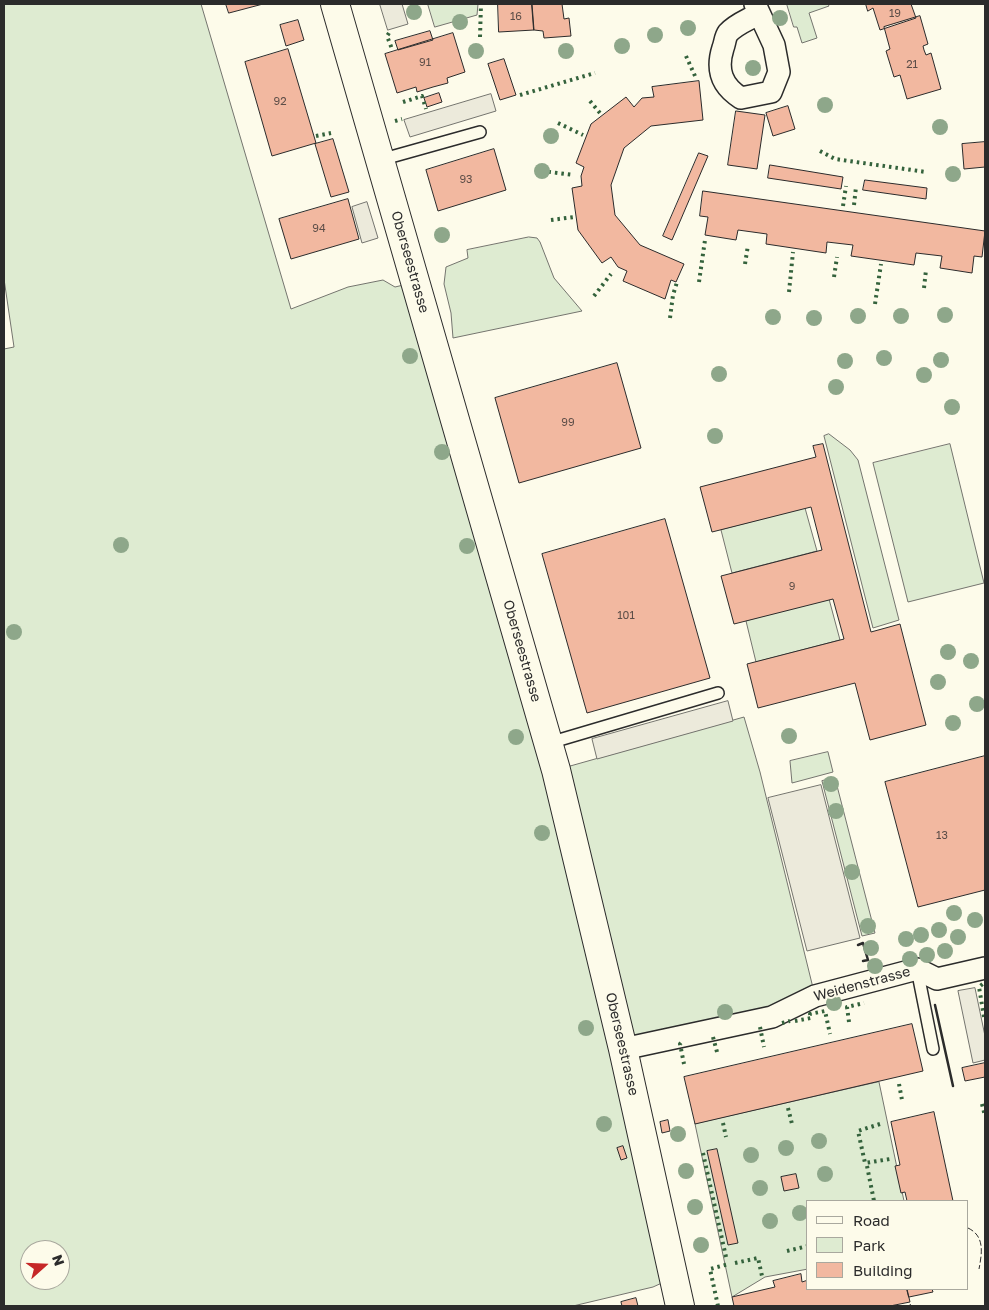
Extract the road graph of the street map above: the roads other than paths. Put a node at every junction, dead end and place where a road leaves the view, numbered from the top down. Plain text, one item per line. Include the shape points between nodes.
1 (335, 4) edge
2 (480, 132) dead end
3 (380, 160) junction
4 (718, 693) dead end
5 (549, 743) junction
6 (985, 968) edge
7 (917, 969) junction
8 (623, 1049) junction
9 (933, 1049) dead end
10 (680, 1306) edge

1 - 3 street, Oberseestrasse
2 - 3 lane
3 - 5 street, Oberseestrasse
4 - 5 lane
5 - 8 street, Oberseestrasse
6 - 7 street, Weidenstrasse via 937,979
7 - 8 street, Weidenstrasse via 815,996 772,1017
7 - 9 lane
8 - 10 street, Oberseestrasse

